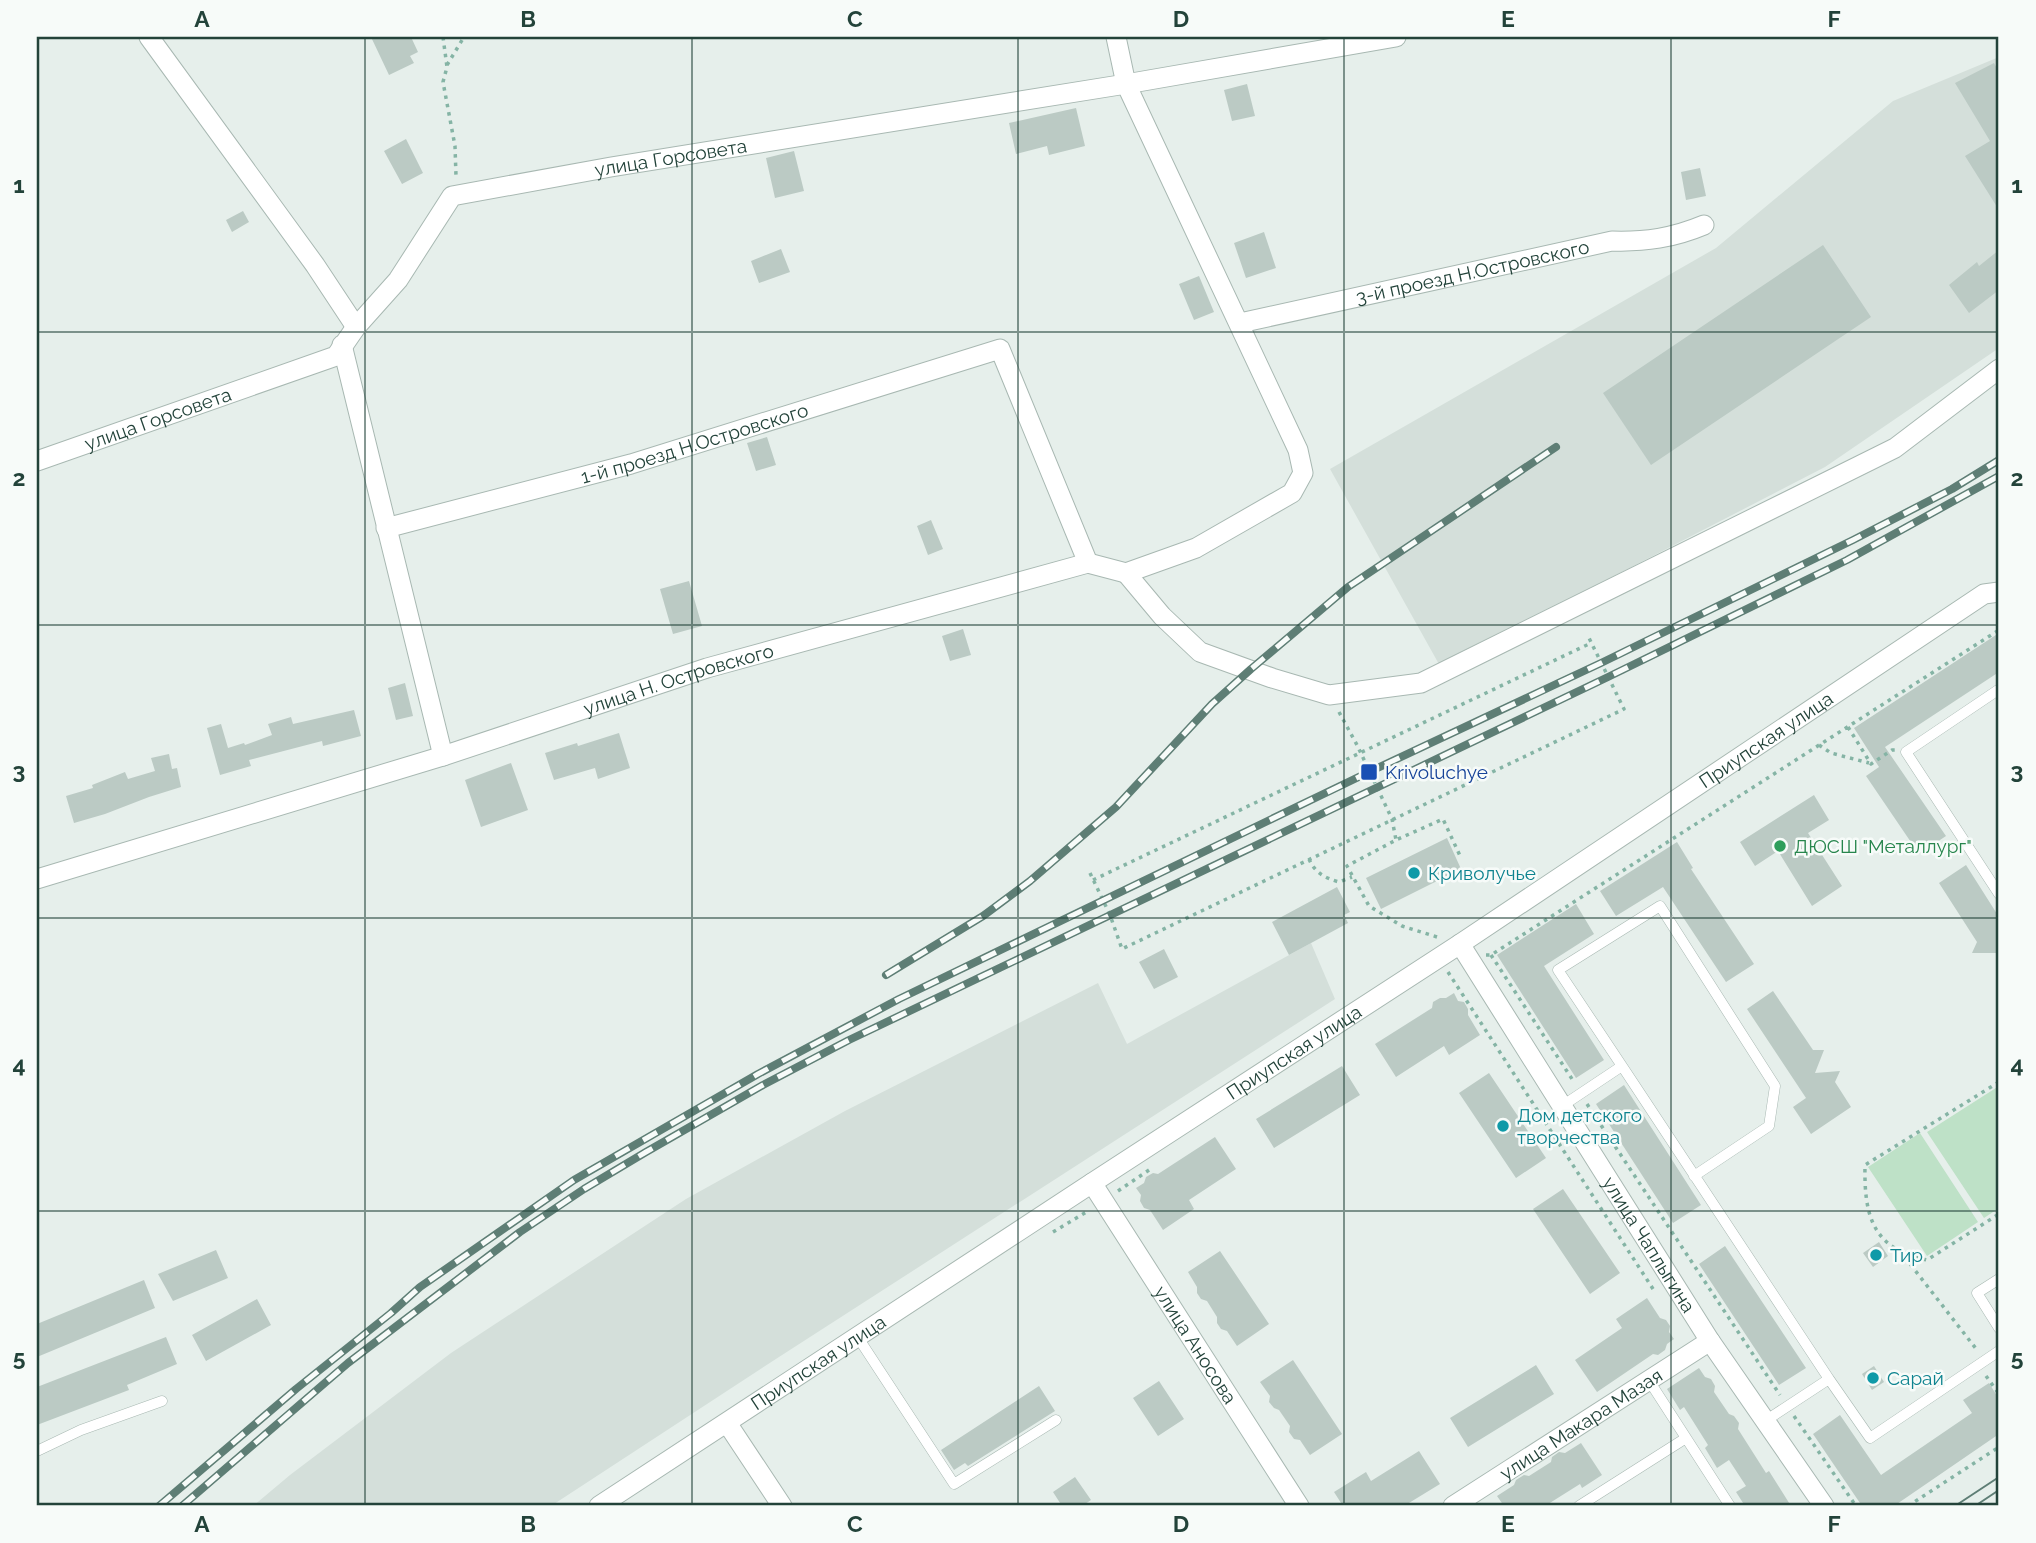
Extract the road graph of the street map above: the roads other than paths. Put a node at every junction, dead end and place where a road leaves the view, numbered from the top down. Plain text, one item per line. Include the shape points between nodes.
1 (149, 37) edge
2 (1116, 37) edge
3 (1396, 37) edge
4 (1126, 84) junction
5 (1704, 225) dead end
6 (1240, 323) junction
7 (356, 327) junction
8 (342, 345) junction
9 (1999, 369) edge
10 (37, 461) edge
11 (386, 528) junction
12 (1088, 563) junction
13 (1126, 573) junction
14 (1992, 593) edge
15 (1999, 693) edge
16 (443, 756) junction
17 (37, 879) edge
18 (1999, 894) edge
19 (1463, 949) junction
20 (1622, 1066) junction
21 (1562, 1106) junction
22 (1694, 1175) junction
23 (1091, 1183) junction
24 (1999, 1279) edge
25 (1999, 1328) edge
26 (857, 1336) junction
27 (1710, 1341) junction
28 (1999, 1351) edge
29 (1648, 1379) junction
30 (1829, 1379) junction
31 (162, 1401) dead end
32 (1056, 1420) dead end
33 (1765, 1421) junction
34 (727, 1423) junction
35 (1686, 1438) junction
36 (37, 1451) edge
37 (599, 1506) edge
38 (782, 1506) edge
39 (1298, 1506) edge
40 (1453, 1506) edge
41 (1579, 1506) edge
42 (1730, 1506) edge
43 (1824, 1506) edge

1 - 7 street
2 - 4 street
3 - 4 street, улица Горсовета
4 - 6 street
4 - 7 street, улица Горсовета via 452,196 398,280
5 - 6 street, 3-й проезд Н.Островского via 1654,240 1612,241
6 - 13 street via 1298,450 1303,473 1292,493 1196,548
7 - 8 street, улица Горсовета
8 - 10 street, улица Горсовета via 336,356
8 - 11 street
9 - 13 street via 1895,448 1421,683 1329,695 1199,652
11 - 12 street, 1-й проезд Н.Островского via 631,464 1000,349
11 - 16 street
12 - 13 street
12 - 16 street, улица Н. Островского via 707,668
14 - 19 street, Приупская улица
15 - 18 lane via 1906,752
16 - 17 street, улица Н. Островского
19 - 21 street, улица Чаплыгина
19 - 23 street, Приупская улица
20 - 21 lane
20 - 22 lane
20 - 22 lane via 1558,970 1660,906 1775,1086 1769,1126
21 - 27 street, улица Чаплыгина
22 - 30 lane
23 - 26 street, Приупская улица
23 - 39 street, улица Аносова
24 - 25 lane via 1977,1293
26 - 32 lane via 954,1483
26 - 34 street, Приупская улица
27 - 29 street, улица Макара Мазая
27 - 33 street, улица Чаплыгина
28 - 30 lane via 1870,1438
29 - 35 lane
29 - 40 street, улица Макара Мазая
30 - 33 lane
31 - 36 lane
33 - 43 street, улица Чаплыгина
34 - 37 street, Приупская улица
34 - 38 street
35 - 41 lane
35 - 42 lane

